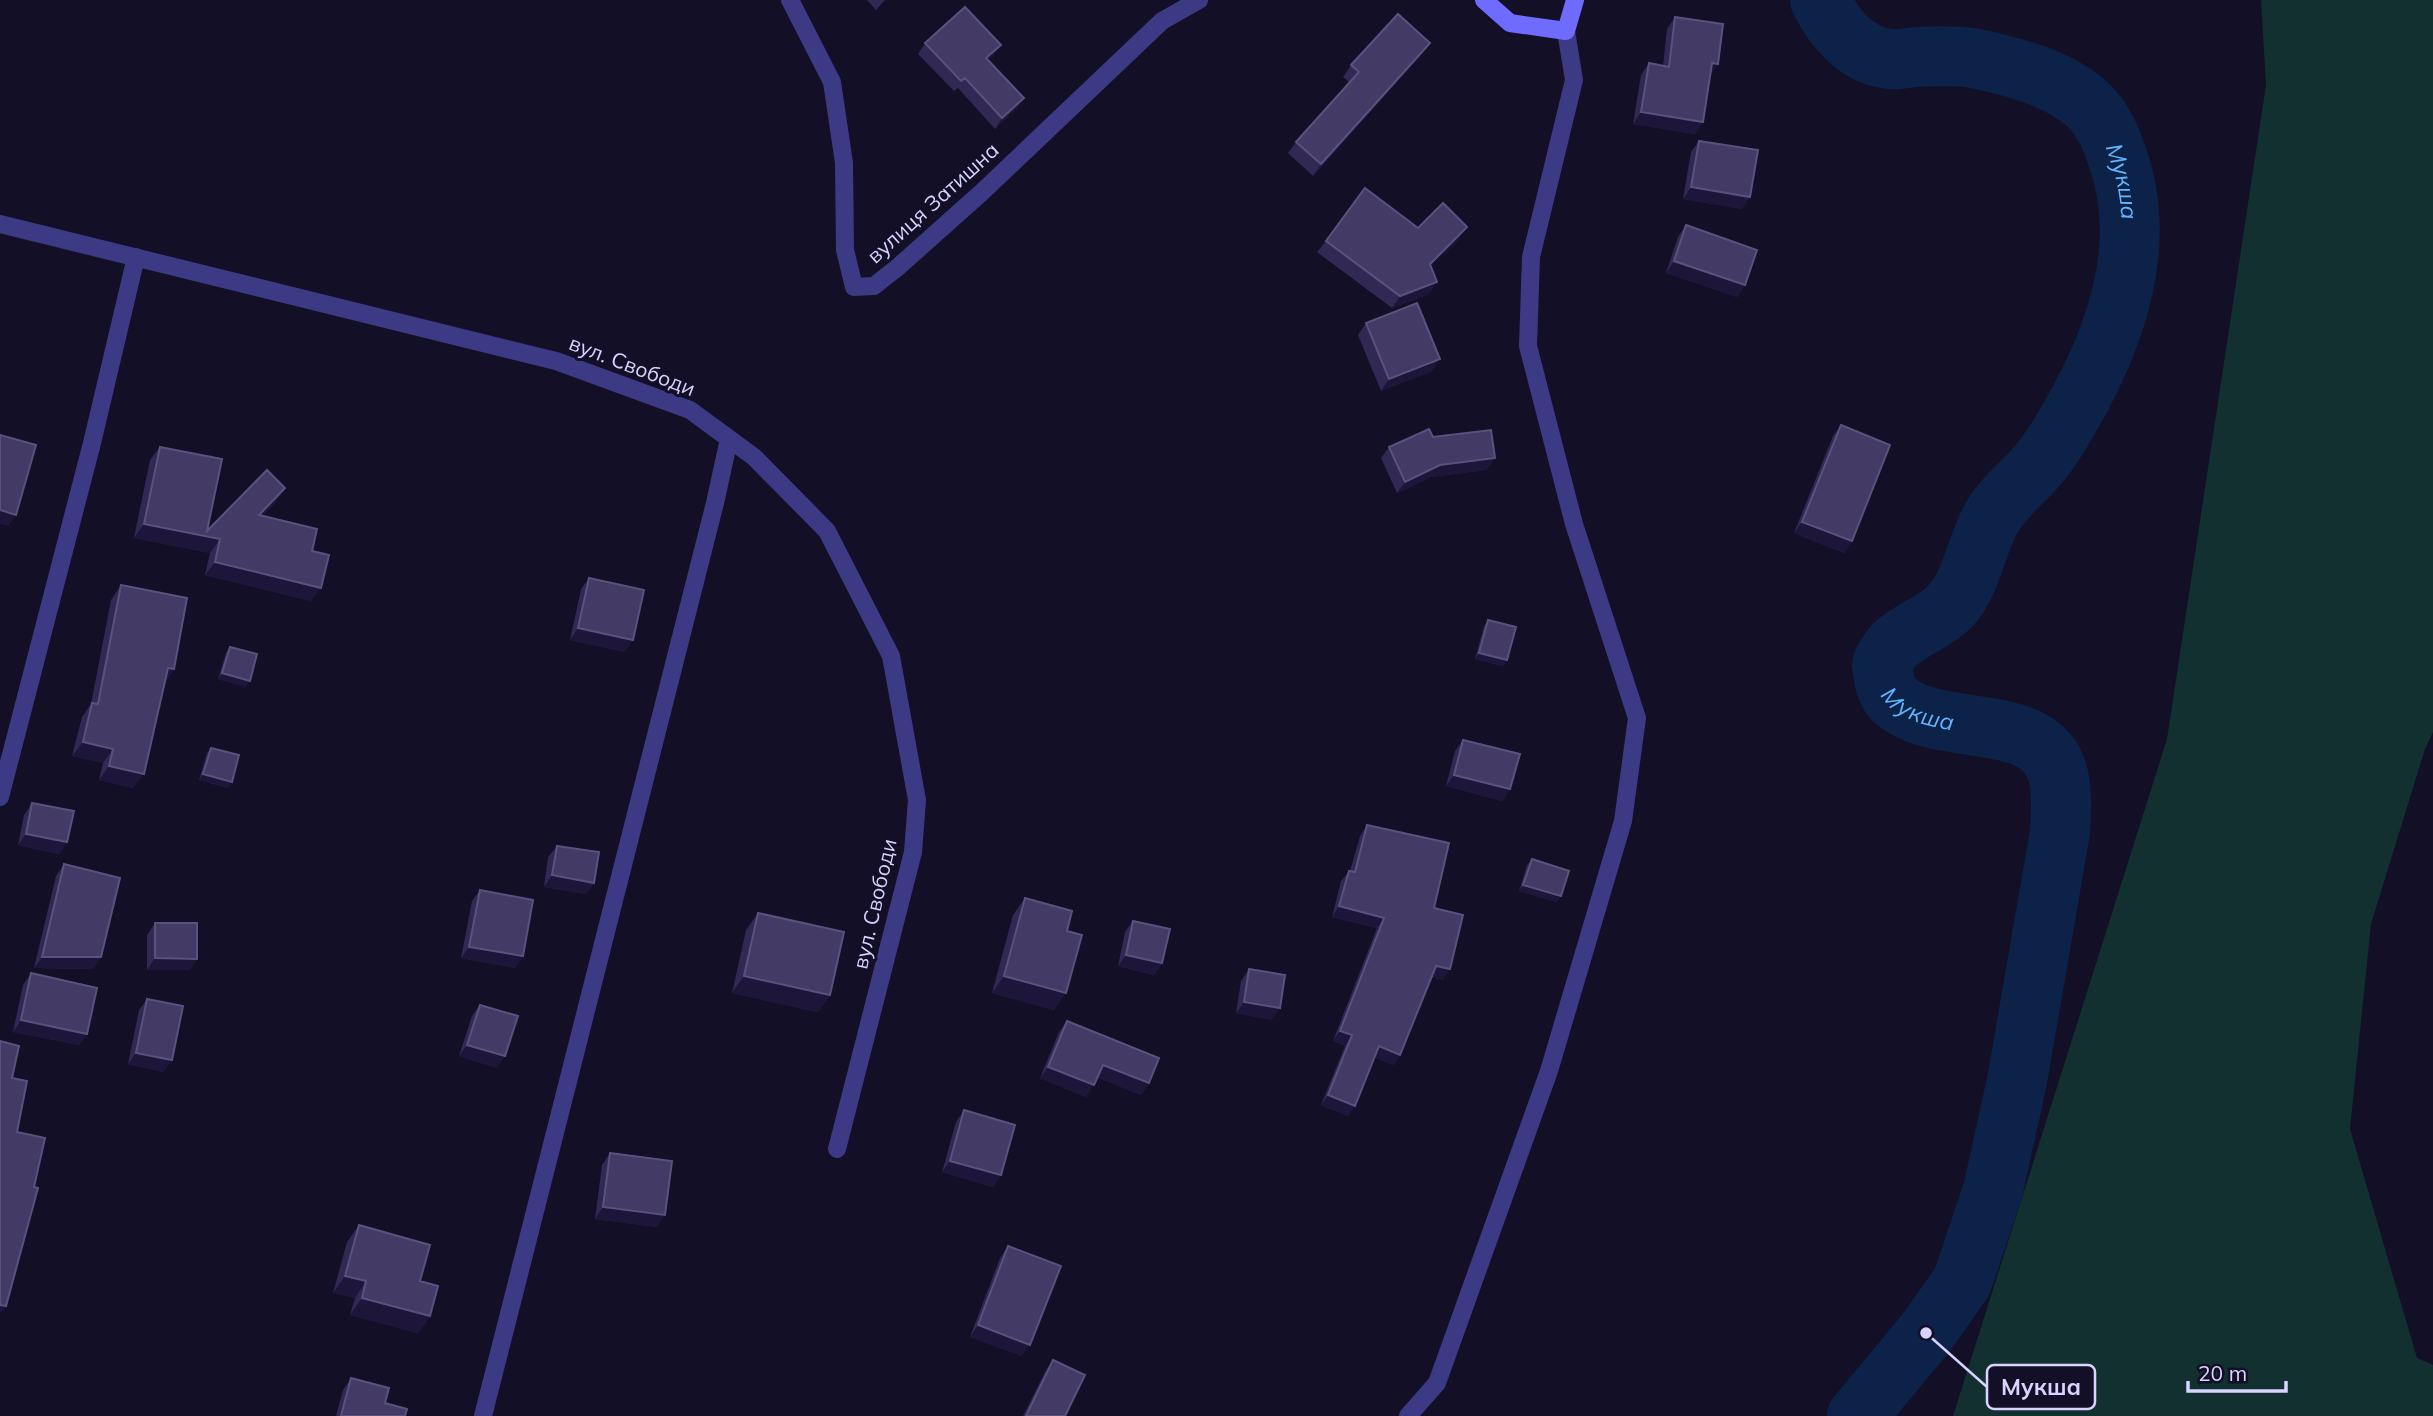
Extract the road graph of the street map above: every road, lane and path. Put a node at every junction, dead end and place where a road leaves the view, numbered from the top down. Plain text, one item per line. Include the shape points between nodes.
1 (790, 0) edge
2 (1199, 0) edge
3 (1484, 0) edge
4 (1575, 0) edge
5 (1566, 31) junction
6 (0, 224) edge
7 (136, 257) junction
8 (729, 439) junction
9 (0, 797) edge
10 (837, 1149) dead end
11 (483, 1416) edge
12 (1409, 1416) edge

1 - 2 street, вулиця Затишна via 832,82 844,163 845,250 854,288 874,286 898,267 1162,21
3 - 5 street via 1510,23
4 - 5 street
5 - 12 street via 1574,80 1531,257 1528,346 1574,524 1637,718 1623,821 1549,1071 1437,1383
6 - 7 street, вул. Свободи
7 - 8 street, вул. Свободи via 556,361 690,410
7 - 9 street
8 - 10 street, вул. Свободи via 754,457 833,542 891,656 917,800 913,852
8 - 11 street

